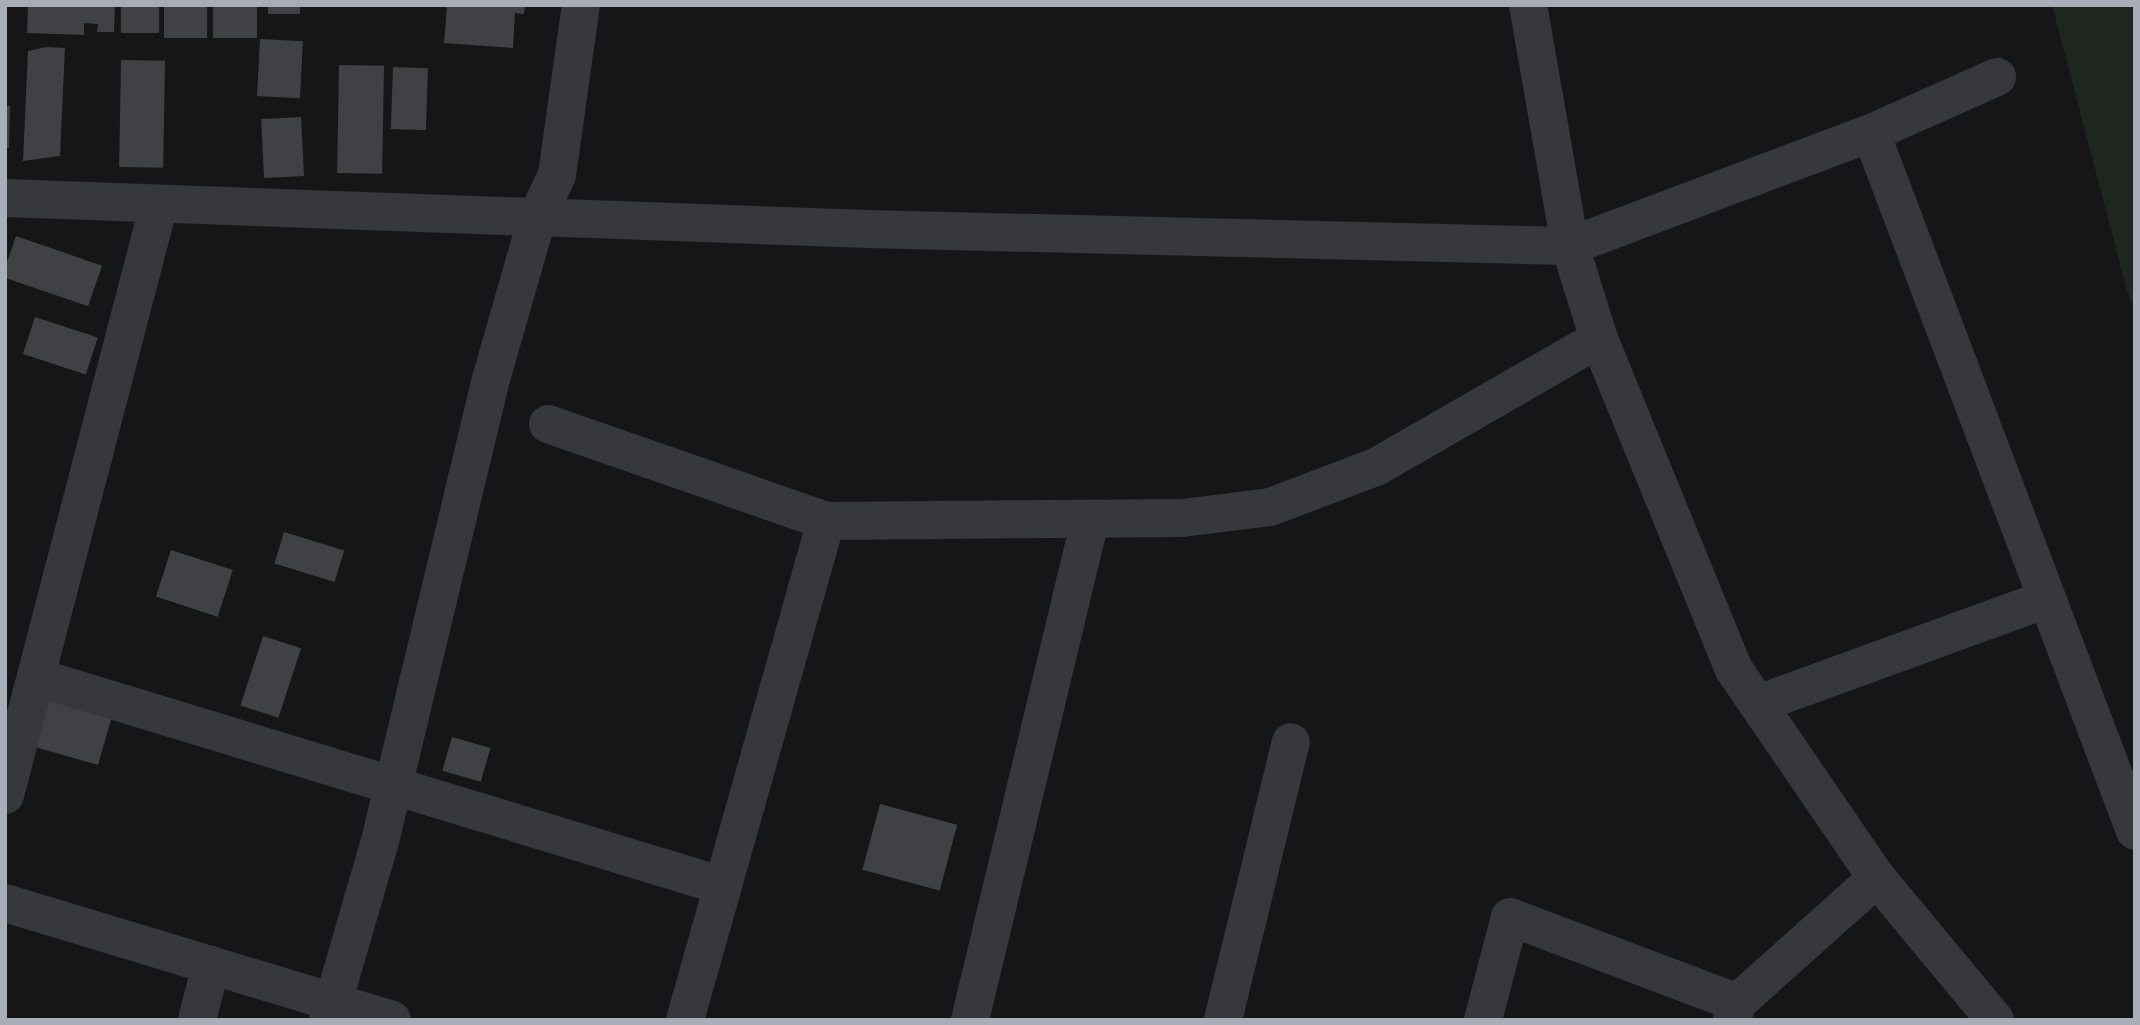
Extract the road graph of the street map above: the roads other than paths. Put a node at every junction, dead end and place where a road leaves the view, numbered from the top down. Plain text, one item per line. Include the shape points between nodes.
1 (581, 5) edge
2 (1528, 5) edge
3 (1997, 77) dead end
4 (1871, 133) junction
5 (5, 198) edge
6 (159, 204) junction
7 (538, 215) junction
8 (1570, 246) junction
9 (1599, 340) junction
10 (548, 424) dead end
11 (1090, 520) junction
12 (826, 521) junction
13 (2047, 599) junction
14 (36, 677) junction
15 (1758, 704) junction
16 (1291, 743) dead end
17 (394, 784) junction
18 (5, 795) edge
19 (2135, 831) edge
20 (1877, 878) junction
21 (723, 886) junction
22 (5, 903) edge
23 (211, 965) junction
24 (331, 1011) edge
25 (1734, 1011) edge
26 (197, 1020) edge
27 (393, 1020) edge
28 (685, 1020) edge
29 (970, 1020) edge
30 (1223, 1020) edge
31 (1483, 1020) edge
32 (1994, 1020) edge

1 - 7 street via 558,175
2 - 8 street
3 - 4 street
4 - 8 street
4 - 13 street
5 - 6 street
6 - 7 street
6 - 14 street
7 - 8 street via 868,229
7 - 17 street via 491,379
8 - 9 street
9 - 11 street via 1376,467 1270,507 1182,518
9 - 15 street via 1733,668
10 - 12 street
11 - 12 street
11 - 29 street
12 - 21 street
13 - 15 street
13 - 19 street
14 - 17 street
14 - 18 street
15 - 20 street
16 - 30 street
17 - 21 street
17 - 24 street
20 - 25 street
20 - 32 street
21 - 28 street
22 - 23 street
23 - 24 street
23 - 26 street
24 - 27 street
25 - 31 street via 1510,918

